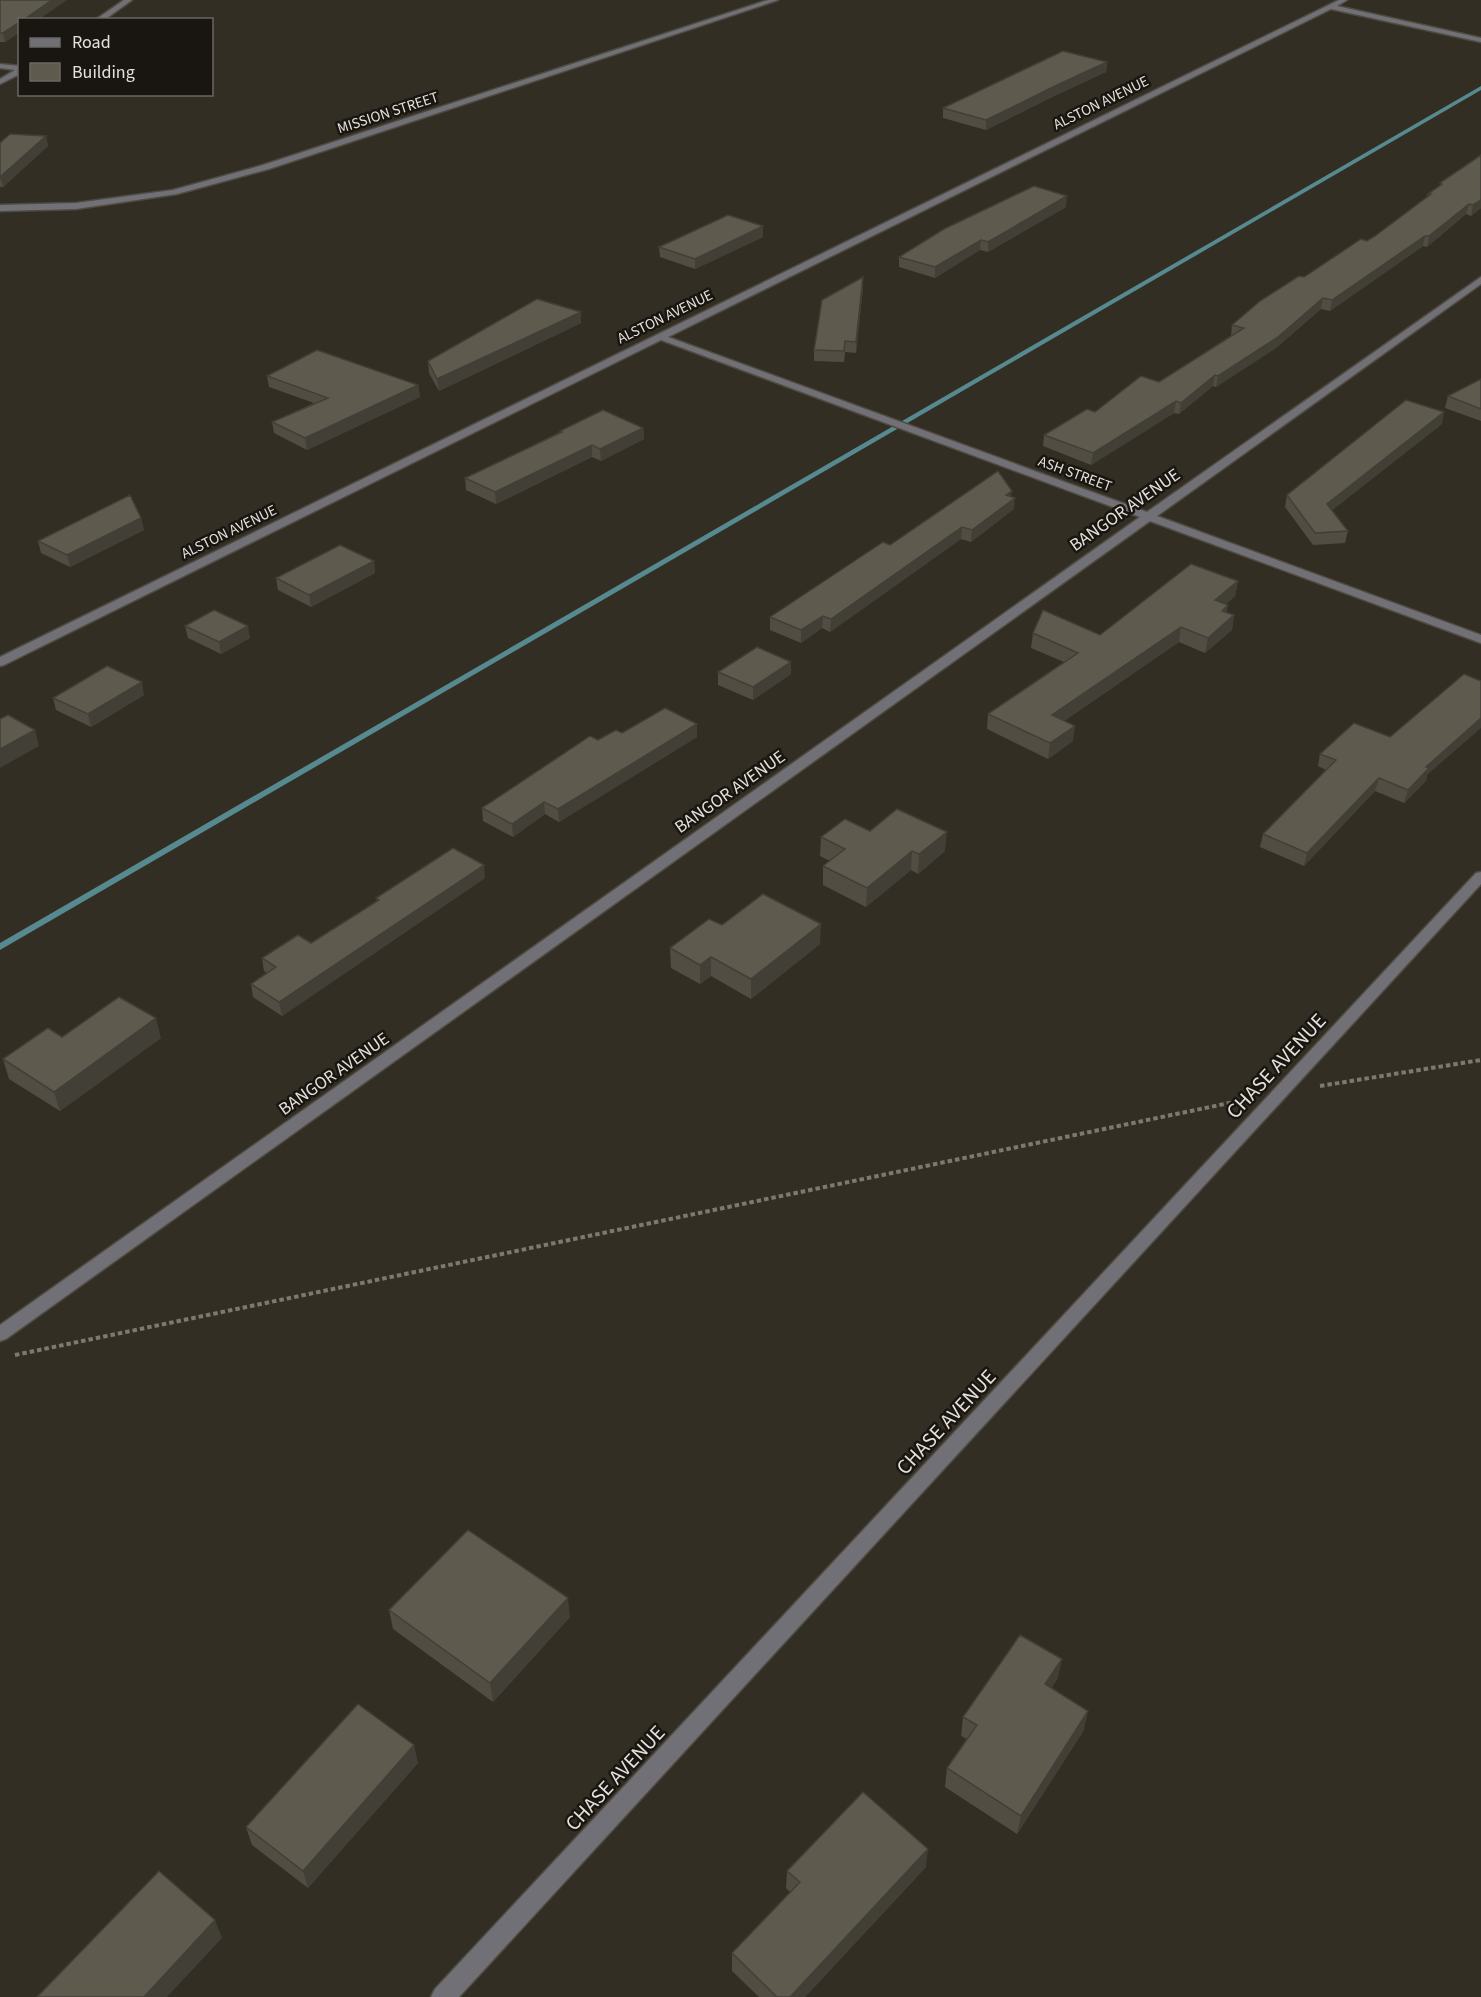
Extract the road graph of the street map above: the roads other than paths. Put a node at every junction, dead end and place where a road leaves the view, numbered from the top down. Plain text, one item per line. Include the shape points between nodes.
1 (129, 0) edge
2 (775, 0) edge
3 (1344, 0) edge
4 (1330, 7) junction
5 (101, 18) edge
6 (1481, 40) edge
7 (0, 66) edge
8 (18, 69) edge
9 (18, 70) edge
10 (0, 82) edge
11 (0, 208) edge
12 (1481, 280) edge
13 (658, 336) junction
14 (1147, 516) junction
15 (1481, 639) edge
16 (0, 662) edge
17 (1481, 876) edge
18 (0, 1334) edge
19 (443, 1997) edge

1 - 5 street
2 - 11 street, MISSION STREET via 208,183 174,192 76,206
3 - 4 street, ALSTON AVENUE
4 - 6 street
4 - 13 street, ALSTON AVENUE
7 - 8 street
9 - 10 street
12 - 14 street, BANGOR AVENUE
13 - 14 street, ASH STREET
13 - 16 street, ALSTON AVENUE
14 - 15 street, ASH STREET
14 - 18 street, BANGOR AVENUE
17 - 19 street, CHASE AVENUE

